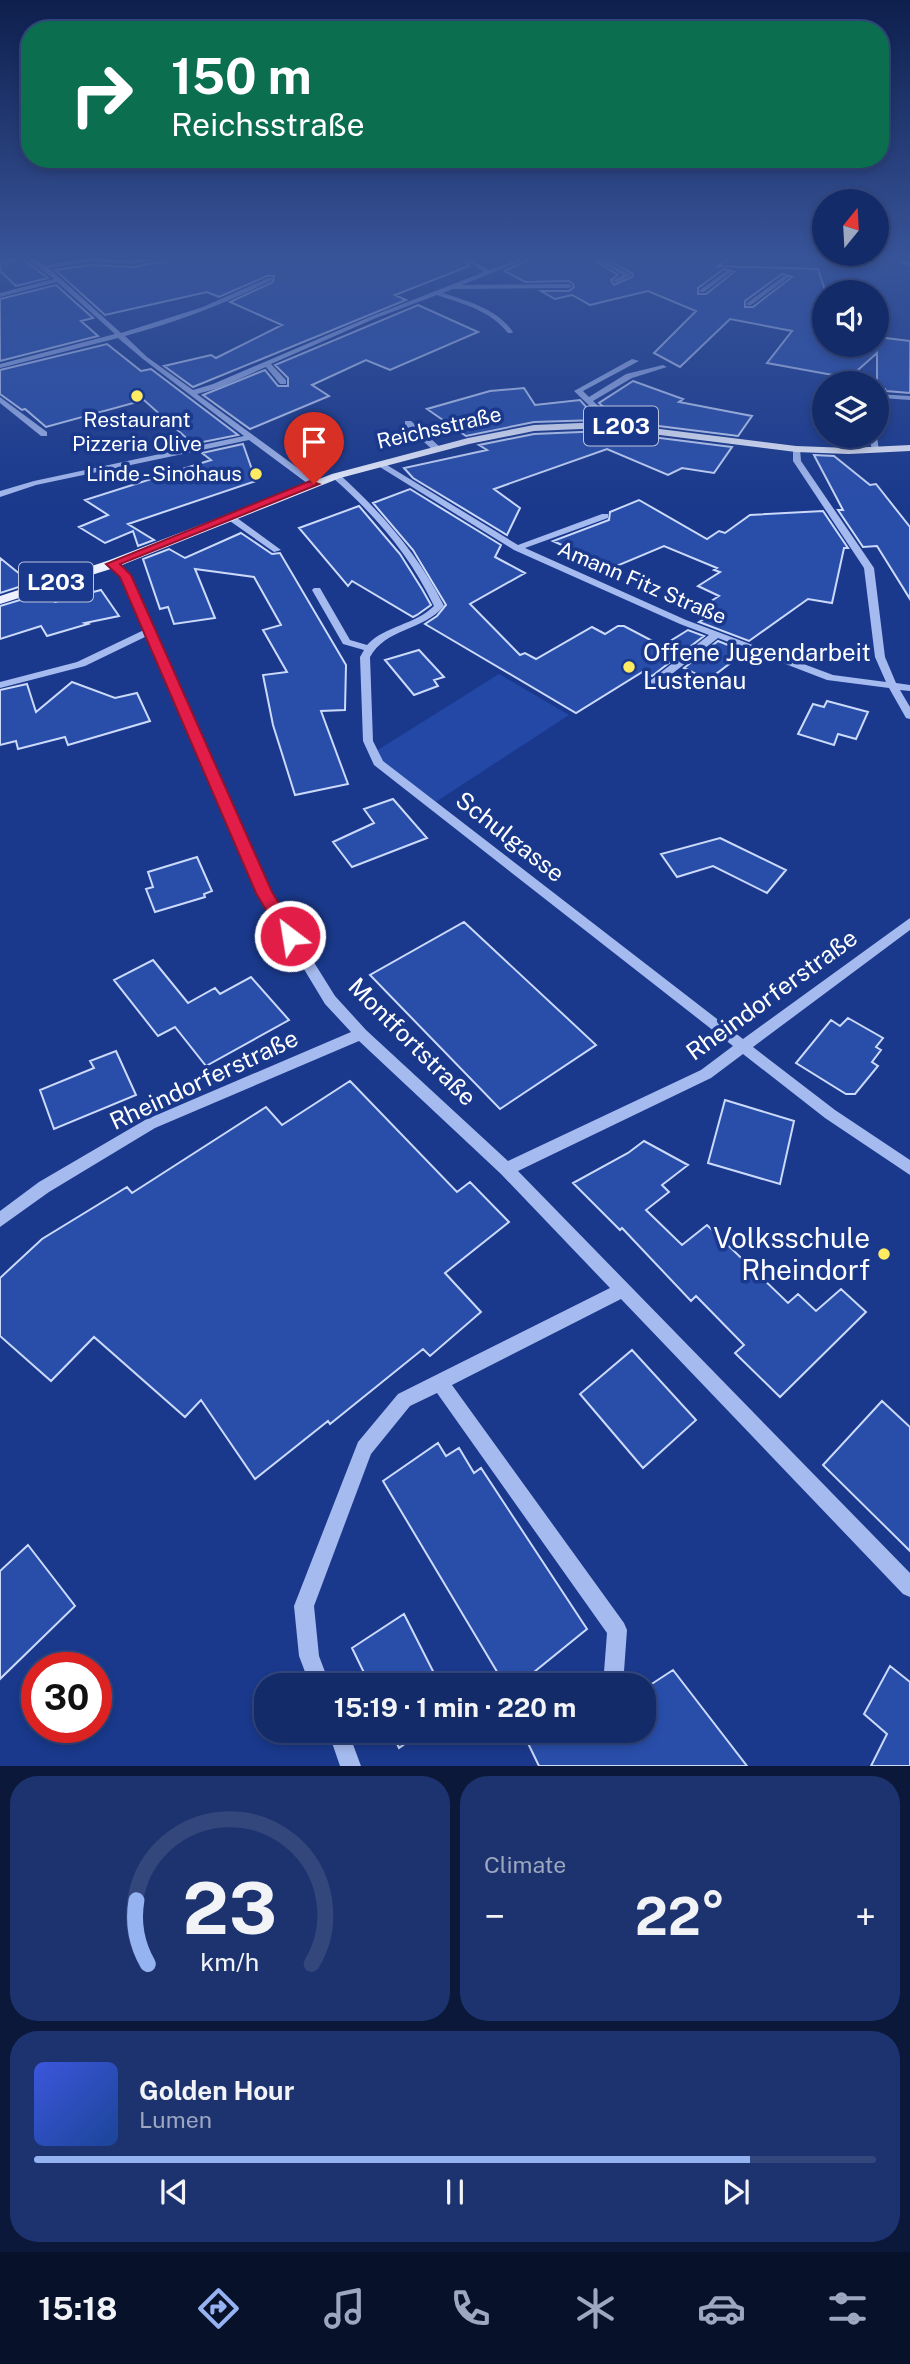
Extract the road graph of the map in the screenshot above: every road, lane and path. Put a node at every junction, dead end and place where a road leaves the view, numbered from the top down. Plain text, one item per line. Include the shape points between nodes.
1 (104, 340) edge
2 (127, 340) edge
3 (322, 340) edge
4 (635, 361) dead end
5 (267, 364) junction
6 (0, 366) edge
7 (663, 367) dead end
8 (283, 382) dead end
9 (191, 393) junction
10 (889, 397) edge
11 (910, 398) edge
12 (0, 399) edge
13 (590, 400) junction
14 (408, 423) dead end
15 (604, 425) junction
16 (44, 434) dead end
17 (250, 437) junction
18 (910, 447) edge
19 (437, 449) junction
20 (796, 449) junction
21 (876, 450) joint
22 (379, 464) junction
23 (336, 476) junction
24 (314, 484) junction
25 (0, 495) edge
26 (605, 516) dead end
27 (230, 517) junction
28 (517, 548) junction
29 (277, 550) dead end
30 (112, 564) junction
31 (317, 590) dead end
32 (0, 600) edge
33 (149, 631) junction
34 (716, 635) junction
35 (368, 648) junction
36 (655, 682) dead end
37 (0, 685) edge
38 (893, 687) junction
39 (910, 688) edge
40 (910, 716) edge
41 (910, 923) edge
42 (361, 1034) junction
43 (744, 1047) junction
44 (910, 1168) edge
45 (506, 1169) junction
46 (0, 1220) edge
47 (623, 1290) junction
48 (439, 1381) junction
49 (910, 1587) edge
50 (315, 1673) edge
51 (614, 1673) edge
52 (342, 1743) edge
53 (351, 1766) edge

1 - 6 street
2 - 9 street
3 - 5 street
4 - 13 street via 578,391
5 - 8 street
5 - 9 street
7 - 13 street via 629,376
9 - 17 street
10 - 11 street
12 - 16 street
13 - 15 street via 605,416
14 - 19 street
15 - 19 main road, Reichsstraße / L203 via 534,428
15 - 20 main road, Reichsstraße / L203
17 - 24 street
17 - 25 street via 34,482
18 - 21 main road, Reichsstraße / L203
19 - 22 main road, Reichsstraße / L203
20 - 21 main road, Reichsstraße / L203
20 - 38 street via 797,461 869,568 880,657
22 - 23 main road, Reichsstraße / L203
22 - 28 street, Amann Fitz Straße
23 - 24 main road, Reichsstraße / L203
23 - 35 street via 391,527 439,606 432,616 380,636
24 - 27 main road, Reichsstraße / L203
26 - 28 street
27 - 29 street
27 - 30 main road, Reichsstraße / L203
28 - 34 street, Amann Fitz Straße
30 - 32 main road, Reichsstraße / L203
30 - 33 street, Montfortstraße via 125,575
31 - 35 street via 346,642
33 - 37 street via 81,664
33 - 42 street, Montfortstraße via 264,893 330,1000
34 - 36 street
34 - 38 street, Amann Fitz Straße via 831,678
35 - 43 street, Schulgasse via 368,741 378,764
38 - 39 street, Amann Fitz Straße
38 - 40 street
41 - 43 street, Rheindorferstraße
42 - 45 street, Montfortstraße
42 - 46 street, Rheindorferstraße via 150,1124 44,1187
43 - 44 street, Schulgasse
43 - 45 street, Rheindorferstraße via 706,1074
45 - 47 street, Montfortstraße
47 - 48 street
47 - 49 street, Montfortstraße
48 - 50 street via 404,1400 364,1448 304,1606
48 - 51 street via 617,1630
52 - 53 street

